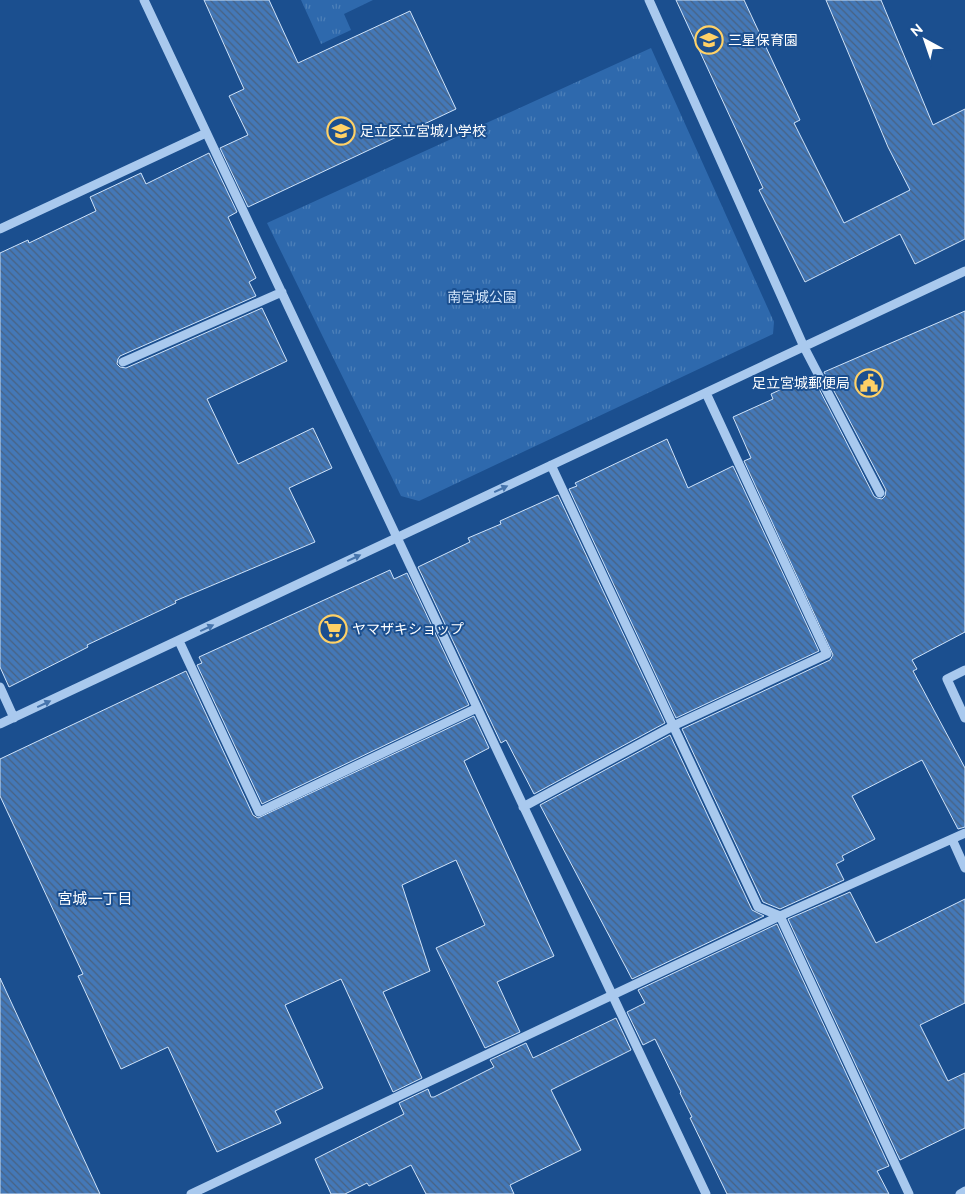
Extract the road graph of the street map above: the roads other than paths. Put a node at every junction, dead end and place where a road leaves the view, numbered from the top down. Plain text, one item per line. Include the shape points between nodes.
1 (144, 0) edge
2 (649, 0) edge
3 (206, 133) junction
4 (0, 229) edge
5 (965, 271) edge
6 (282, 292) junction
7 (804, 347) junction
8 (123, 362) dead end
9 (706, 393) junction
10 (551, 465) junction
11 (880, 493) dead end
12 (398, 538) junction
13 (179, 641) junction
14 (965, 670) edge
15 (0, 687) edge
16 (477, 708) junction
17 (14, 718) junction
18 (965, 718) edge
19 (0, 724) edge
20 (672, 726) junction
21 (523, 808) junction
22 (965, 833) edge
23 (952, 839) junction
24 (965, 868) edge
25 (780, 916) junction
26 (612, 997) junction
27 (965, 1192) edge
28 (191, 1194) edge
29 (706, 1194) edge
30 (910, 1194) edge
31 (960, 1194) edge

1 - 3 street
2 - 7 street
3 - 4 street
3 - 6 street
5 - 7 street
6 - 8 street
6 - 12 street
7 - 9 street
7 - 11 street
9 - 10 street
9 - 20 street via 827,654
12 -> 10 street
10 - 20 street
13 -> 12 street
12 - 16 street
13 - 16 street via 259,812
17 -> 13 street
14 - 18 street via 947,679
15 - 17 street
16 - 21 street
17 - 19 street
20 - 21 street
20 - 25 street via 758,907
21 - 26 street
22 - 23 street
23 - 24 street
23 - 25 street
25 - 26 street
25 - 30 street
26 - 28 street
26 - 29 street
27 - 31 street

